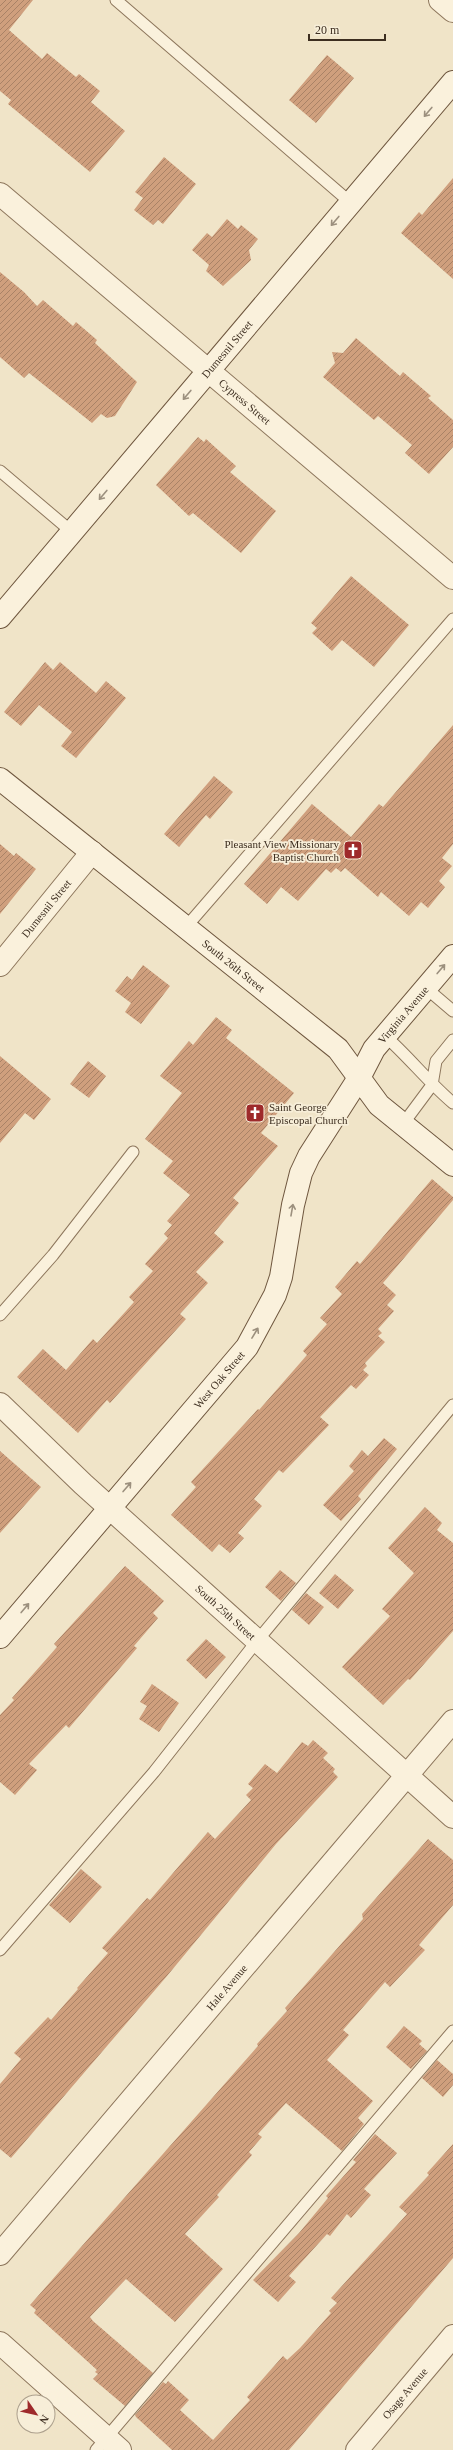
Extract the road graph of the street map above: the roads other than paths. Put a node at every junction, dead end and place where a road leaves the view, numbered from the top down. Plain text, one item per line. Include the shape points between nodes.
1 (116, 0) edge
2 (440, 0) edge
3 (453, 11) edge
4 (453, 82) edge
5 (0, 194) edge
6 (351, 203) junction
7 (208, 371) junction
8 (0, 471) edge
9 (72, 532) junction
10 (450, 570) edge
11 (0, 617) edge
12 (453, 618) edge
13 (0, 778) edge
14 (92, 852) junction
15 (186, 927) junction
16 (453, 956) edge
17 (0, 965) edge
18 (426, 988) junction
19 (453, 1011) edge
20 (385, 1036) junction
21 (453, 1040) edge
22 (358, 1078) junction
23 (432, 1086) junction
24 (453, 1102) edge
25 (403, 1124) junction
26 (133, 1152) dead end
27 (453, 1165) edge
28 (0, 1315) edge
29 (0, 1404) edge
30 (453, 1405) edge
31 (109, 1508) junction
32 (0, 1637) edge
33 (257, 1641) junction
34 (453, 1721) edge
35 (407, 1775) junction
36 (453, 1817) edge
37 (0, 1950) edge
38 (453, 2032) edge
39 (0, 2254) edge
40 (453, 2336) edge
41 (0, 2343) edge
42 (107, 2446) edge
43 (357, 2450) edge

1 - 6 lane
2 - 3 street
4 -> 6 street, Dumesnil Street
5 - 7 street, Cypress Street
6 -> 7 street, Dumesnil Street
7 -> 9 street, Dumesnil Street
7 - 10 street, Cypress Street
8 - 9 lane
9 - 11 street, Dumesnil Street
12 - 15 lane
13 - 14 street, South 26th Street
14 - 15 street, South 26th Street
14 - 17 street, Dumesnil Street
15 - 22 street, South 26th Street via 338,1049
18 -> 16 street, Virginia Avenue
18 - 19 lane
18 - 20 street, Virginia Avenue
20 - 22 street, Virginia Avenue via 374,1049
20 - 23 lane via 410,1058
21 - 23 lane via 436,1061
22 - 25 street, South 26th Street via 379,1105
31 -> 22 street, West Oak Street via 247,1347 268,1313 281,1277 301,1173 321,1135
23 - 24 lane
23 - 25 lane
25 - 27 street, South 26th Street
26 - 28 lane via 53,1255
29 - 31 street, South 25th Street
30 - 33 lane
32 -> 31 street, West Oak Street
31 - 33 street, South 25th Street
33 - 35 street, South 25th Street
33 - 37 lane via 154,1772
34 - 35 street, Hale Avenue
35 - 36 street, South 25th Street
35 - 39 street, Hale Avenue
38 - 42 lane
40 - 43 street, Osage Avenue
41 - 42 street

